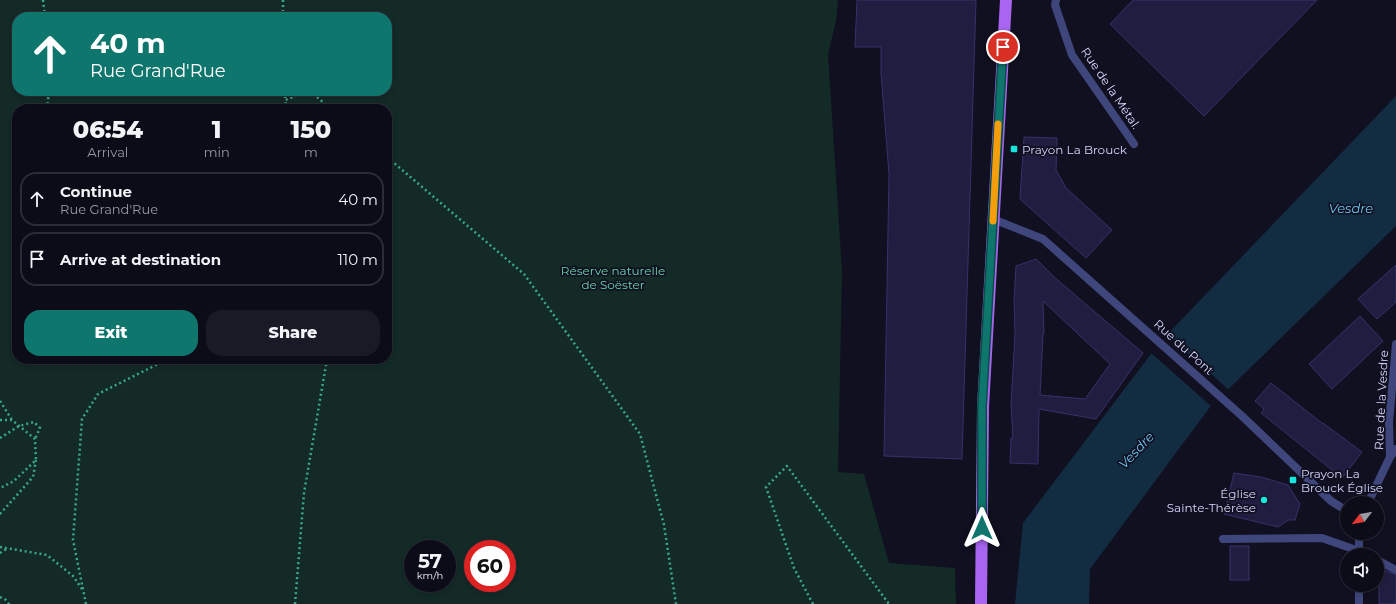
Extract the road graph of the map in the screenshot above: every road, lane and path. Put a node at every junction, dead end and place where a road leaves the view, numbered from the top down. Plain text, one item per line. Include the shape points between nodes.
1 (43, 0) edge
2 (283, 0) edge
3 (1006, 0) edge
4 (1056, 0) edge
5 (44, 12) edge
6 (283, 12) edge
7 (285, 96) edge
8 (296, 96) edge
9 (316, 96) edge
10 (285, 100) junction
11 (286, 104) edge
12 (325, 104) edge
13 (1134, 144) dead end
14 (392, 161) edge
15 (993, 219) junction
16 (1396, 344) edge
17 (158, 364) edge
18 (326, 364) edge
19 (0, 401) edge
20 (0, 420) edge
21 (12, 420) junction
22 (19, 426) junction
23 (0, 438) edge
24 (35, 439) junction
25 (1396, 449) edge
26 (1390, 457) junction
27 (36, 460) junction
28 (0, 488) edge
29 (1371, 496) edge
30 (1340, 507) edge
31 (0, 514) edge
32 (1223, 538) dead end
33 (0, 547) edge
34 (9, 548) junction
35 (1346, 548) edge
36 (0, 553) edge
37 (1384, 564) edge
38 (1396, 570) edge
39 (83, 592) junction
40 (1359, 592) edge
41 (0, 597) edge
42 (9, 604) edge
43 (86, 604) edge
44 (295, 604) edge
45 (676, 604) edge
46 (813, 604) edge
47 (889, 604) edge
48 (981, 604) edge
49 (1359, 604) edge

1 - 5 path
2 - 6 path
3 - 15 main road
4 - 13 street, Rue de la Métal. via 1055,5 1072,54
7 - 10 path
8 - 10 path
9 - 12 path
10 - 11 path
14 - 45 path via 524,274 640,434 664,525
15 - 30 street, Rue du Pont via 1044,239
15 - 48 main road via 982,407
16 - 26 street, Rue de la Vesdre via 1389,422
17 - 39 path via 98,394 82,419 73,540
18 - 44 path via 304,493
19 - 21 path
20 - 21 path
21 - 22 path
22 - 23 path
22 - 24 path
22 - 24 path via 34,422 40,428
24 - 27 path
25 - 26 street, Rue de la Vesdre
26 - 29 street, Rue de la Vesdre
27 - 28 path via 14,481
27 - 31 path via 33,477
32 - 35 street via 1322,538
33 - 34 path
34 - 36 path
34 - 39 path via 47,555 73,576
37 - 38 street
39 - 43 path
40 - 49 street
41 - 42 path
46 - 47 path via 794,568 766,487 787,466

